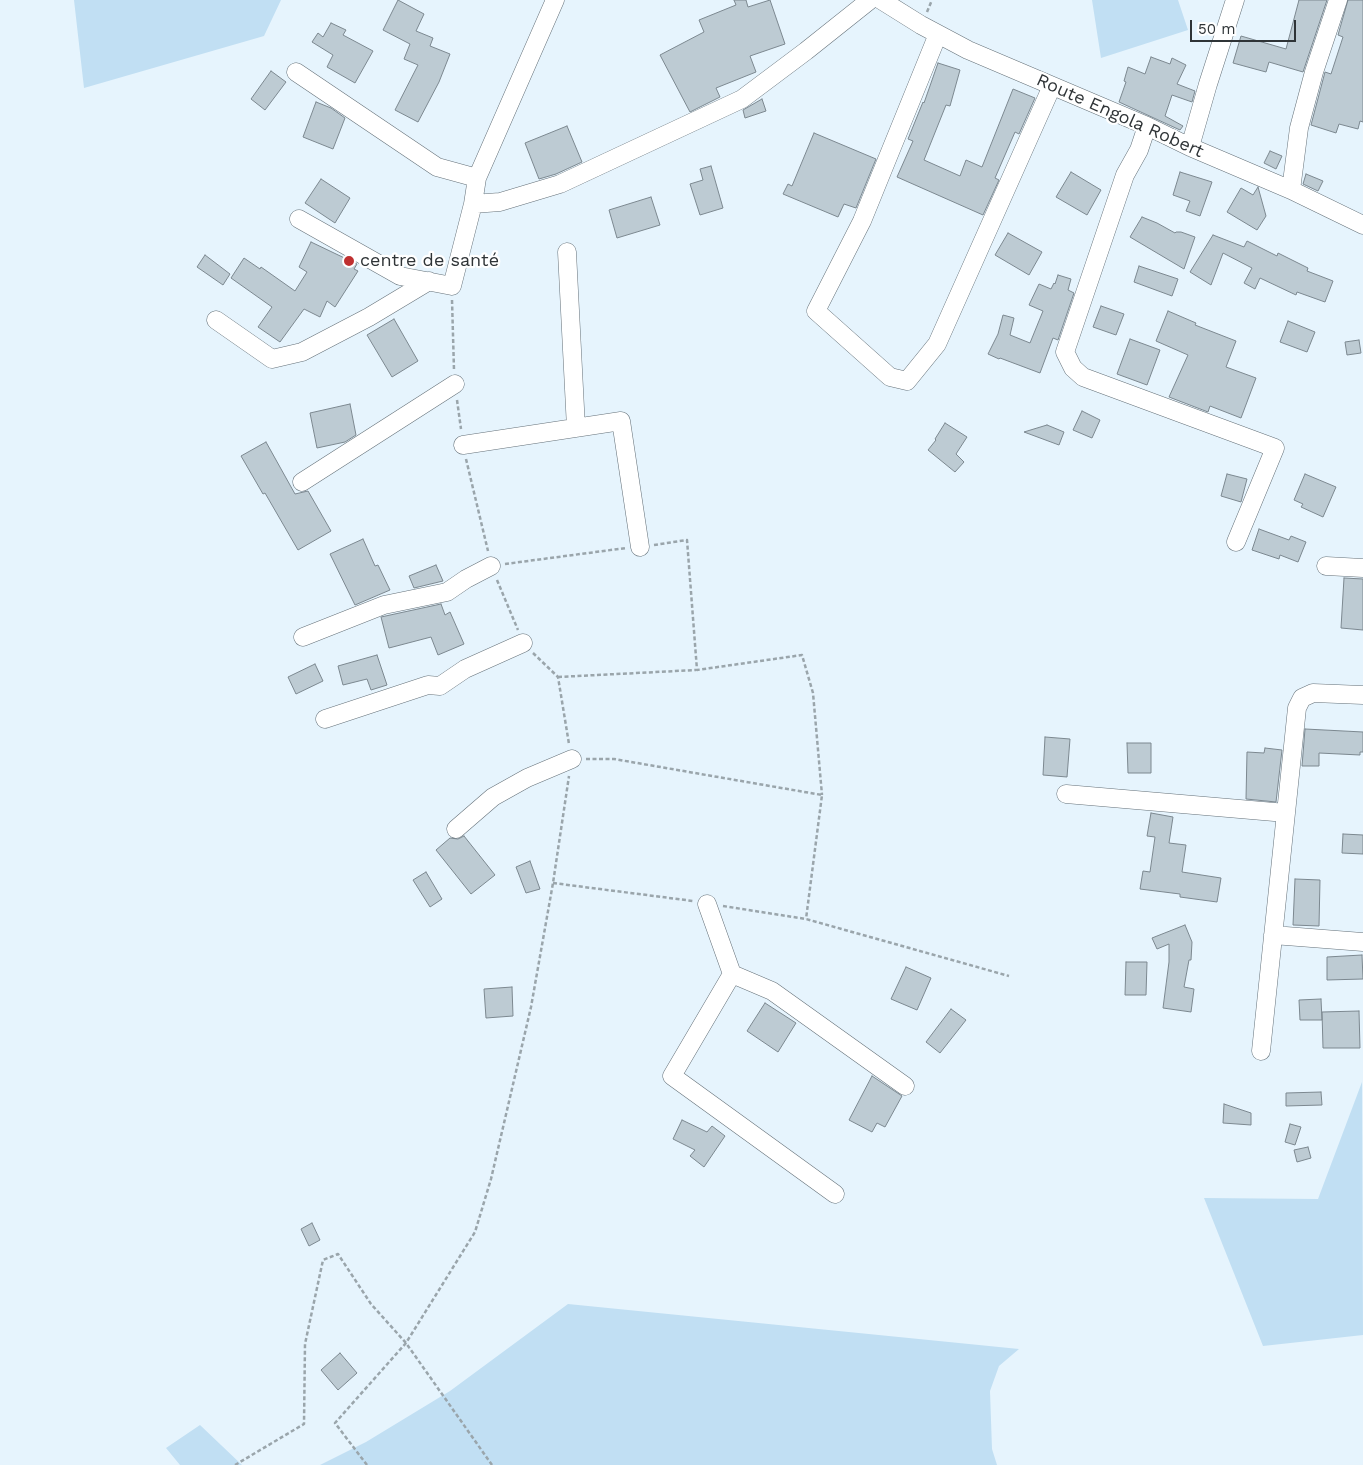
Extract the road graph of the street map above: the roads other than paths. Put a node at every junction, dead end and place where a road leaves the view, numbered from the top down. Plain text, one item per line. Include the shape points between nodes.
1 (555, 0) edge
2 (870, 0) edge
3 (881, 0) edge
4 (1235, 0) edge
5 (1338, 0) edge
6 (938, 34) junction
7 (296, 72) dead end
8 (1052, 86) junction
9 (1147, 126) junction
10 (1190, 147) junction
11 (477, 178) junction
12 (1291, 190) junction
13 (473, 204) junction
14 (299, 219) dead end
15 (1363, 225) edge
16 (567, 252) dead end
17 (429, 281) junction
18 (216, 320) dead end
19 (455, 384) road end
20 (576, 428) junction
21 (463, 446) road end
22 (302, 482) dead end
23 (1236, 542) dead end
24 (640, 546) road end
25 (491, 566) road end
26 (1326, 566) dead end
27 (1363, 568) edge
28 (303, 637) dead end
29 (523, 643) road end
30 (1363, 695) edge
31 (325, 719) dead end
32 (572, 759) road end
33 (1066, 794) dead end
34 (1286, 813) junction
35 (456, 829) dead end
36 (707, 904) road end
37 (1273, 934) junction
38 (1363, 942) edge
39 (732, 974) junction
40 (1261, 1051) dead end
41 (905, 1086) dead end
42 (835, 1194) dead end

1 - 11 street
2 - 13 street via 742,99 560,184 500,202
3 - 6 street, Route Engola Robert
4 - 10 street
5 - 12 street via 1299,128
6 - 8 street, Route Engola Robert
6 - 8 street via 862,221 816,311 890,377 907,382 937,344
7 - 11 street via 437,166
8 - 9 street, Route Engola Robert
9 - 10 street, Route Engola Robert
9 - 23 street via 1139,150 1124,175 1065,352 1073,368 1083,377 1275,448
10 - 12 street, Route Engola Robert
11 - 13 street
12 - 15 street, Route Engola Robert
13 - 17 street via 452,286
14 - 17 street via 400,276
16 - 20 street
17 - 18 street via 302,352 272,359
19 - 22 street
20 - 21 street
20 - 24 street via 621,421
25 - 28 street via 447,592 384,605
26 - 27 street
29 - 31 street via 440,686 428,686
30 - 34 street via 1313,692 1302,698 1297,708
32 - 35 street via 493,797
33 - 34 street
34 - 37 street
36 - 39 street
37 - 38 street
37 - 40 street
39 - 41 street via 772,991
39 - 42 street via 672,1076

